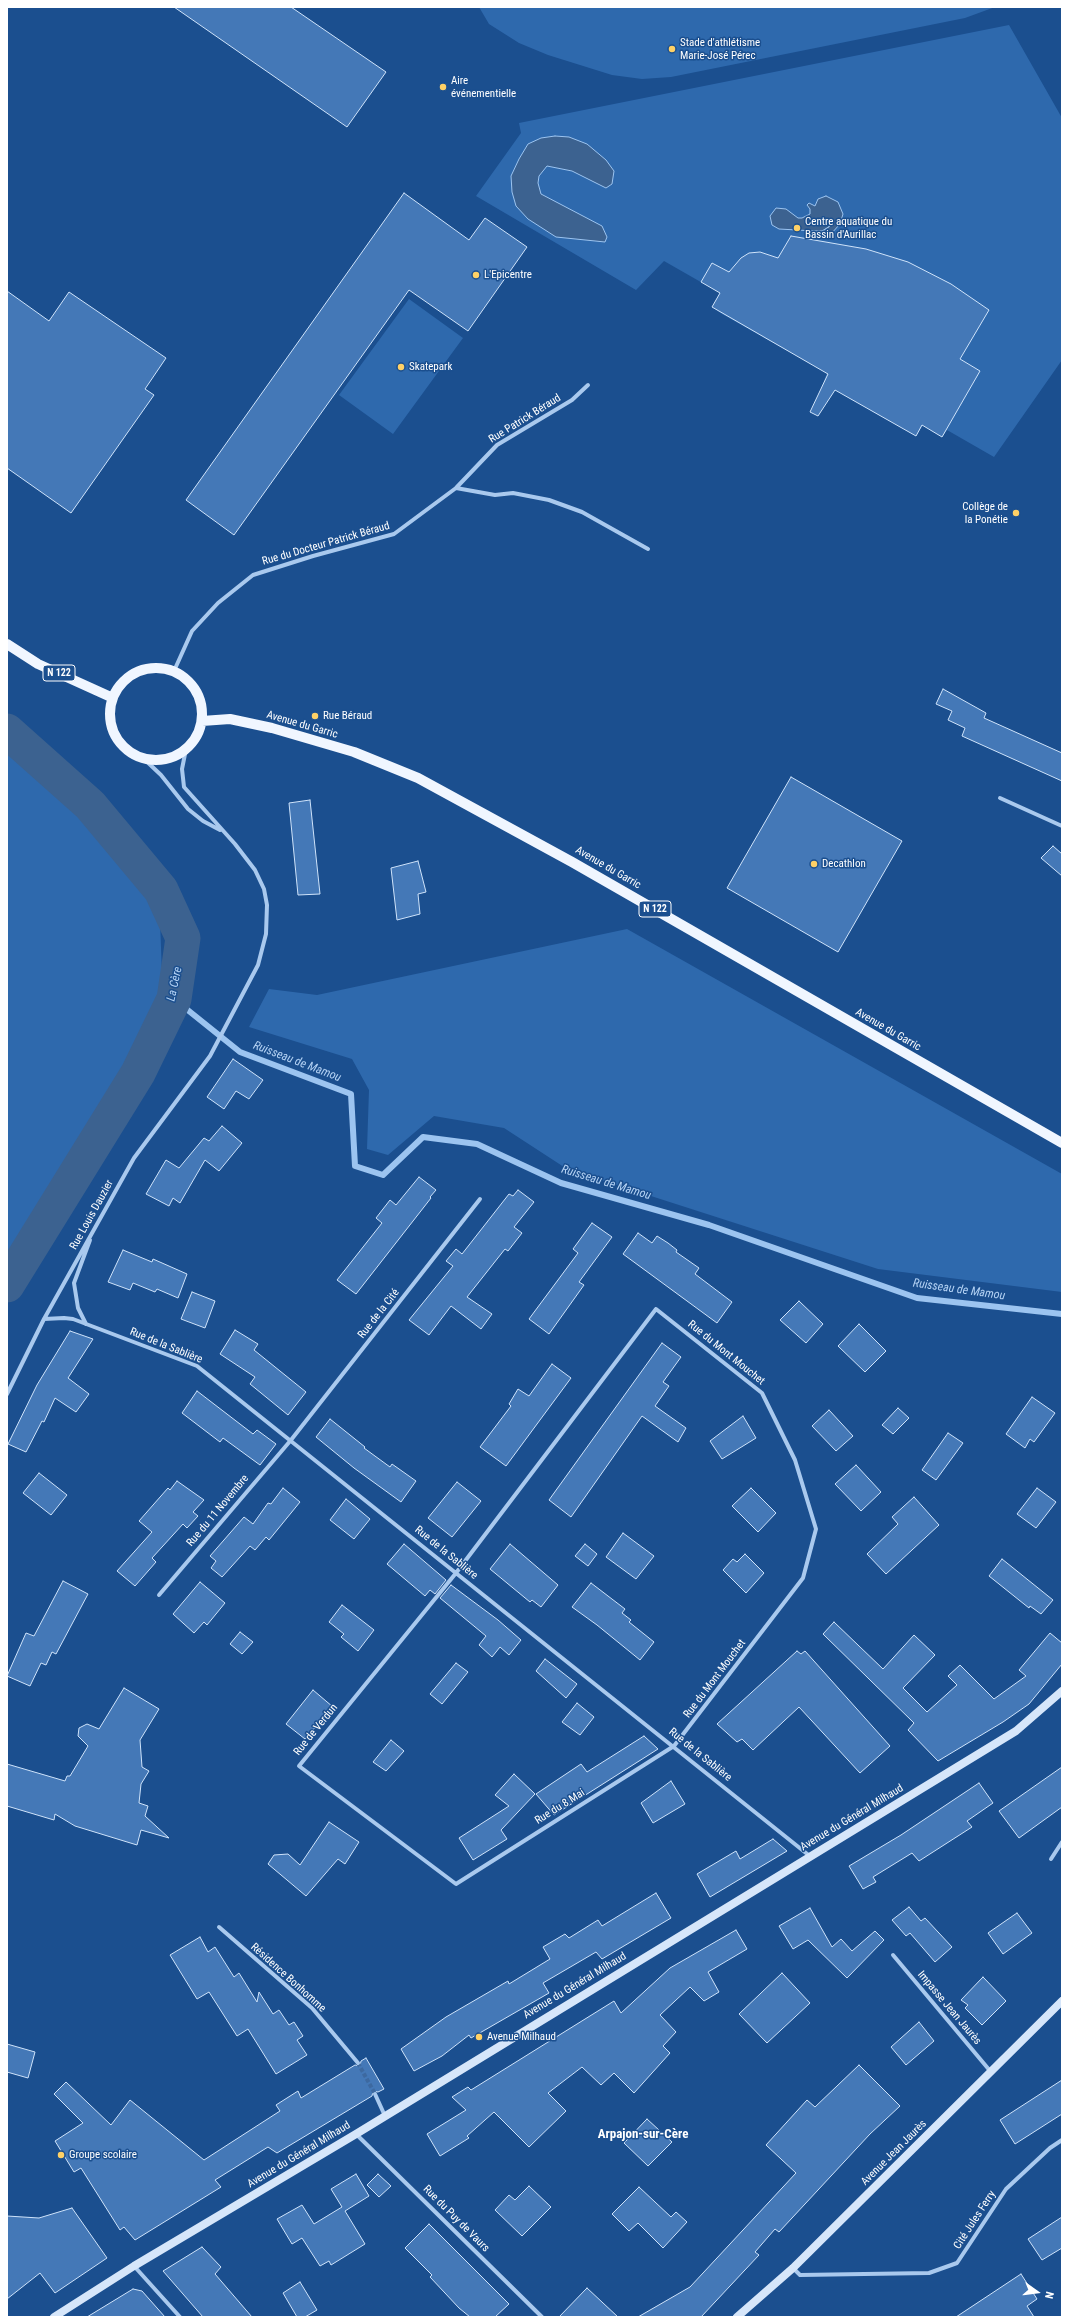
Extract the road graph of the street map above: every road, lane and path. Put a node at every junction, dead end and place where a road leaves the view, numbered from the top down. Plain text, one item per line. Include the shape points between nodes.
1 (588, 385) dead end
2 (456, 488) junction
3 (648, 549) dead end
4 (7, 644) edge
5 (174, 671) junction
6 (113, 698) junction
7 (202, 721) junction
8 (186, 749) junction
9 (143, 758) junction
10 (1000, 798) dead end
11 (1062, 826) edge
12 (222, 831) junction
13 (1062, 1143) edge
14 (480, 1199) dead end
15 (95, 1227) junction
16 (44, 1319) junction
17 (86, 1325) junction
18 (7, 1394) edge
19 (291, 1440) junction
20 (456, 1573) junction
21 (159, 1595) dead end
22 (1062, 1691) edge
23 (674, 1746) junction
24 (1062, 1842) edge
25 (810, 1857) junction
26 (1051, 1859) dead end
27 (456, 1884) joint
28 (219, 1927) dead end
29 (893, 1955) dead end
30 (1062, 2001) edge
31 (358, 2063) tunnel mouth
32 (991, 2072) junction
33 (375, 2094) tunnel mouth
34 (385, 2116) junction
35 (356, 2134) junction
36 (1062, 2140) edge
37 (134, 2266) junction
38 (793, 2268) junction
39 (54, 2317) edge
40 (180, 2317) edge
41 (542, 2317) edge
42 (736, 2317) edge

1 - 2 street, Rue Patrick Béraud via 572,400 497,445
2 - 3 street via 495,494 513,493 549,500 582,512
2 - 5 street, Rue du Docteur Patrick Béraud via 394,534 253,575 218,603 192,631
4 - 6 main road, N 122 via 38,664
5 - 6 main road via 160,668 145,669 131,675 120,685
5 - 7 main road via 187,679 196,691 202,706
6 - 9 main road via 111,719 117,740 127,751
7 - 8 main road via 198,734
7 - 13 main road, Avenue du Garric / N 122 via 230,719 272,728 354,752 418,778 579,866
8 - 9 main road via 168,759 154,761
8 - 12 street via 182,769 184,787
9 - 12 street via 161,775 188,809
10 - 11 street
12 - 15 street, Rue Louis Dauzier via 255,870 264,889 267,905 266,934 258,965 210,1056 134,1158
14 - 19 street, Rue de la Cité
15 - 16 street, Rue Louis Dauzier
15 - 17 street via 74,1283 78,1308
16 - 17 street, Rue de la Sablière via 64,1318
16 - 18 street, Rue Louis Dauzier
17 - 19 street, Rue de la Sablière via 197,1366
19 - 20 street, Rue de la Sablière
19 - 21 street, Rue du 11 Novembre
20 - 23 street, Rue de la Sablière
20 - 23 street, Rue du Mont Mouchet via 656,1309 762,1394 795,1460 816,1529 803,1578
20 - 27 street, Rue de Verdun via 299,1766
22 - 25 main road, Avenue du Général Milhaud via 1016,1731
23 - 25 street, Rue de la Sablière
23 - 27 street, Rue du 8 Mai
24 - 26 street
25 - 34 main road, Avenue du Général Milhaud
28 - 31 street, Résidence Bonhomme via 312,2008
29 - 32 street, Impasse Jean Jaurès
30 - 32 main road, Avenue Jean Jaurès
32 - 38 main road, Avenue Jean Jaurès
33 - 34 street
34 - 35 main road, Avenue du Général Milhaud
35 - 37 main road, Avenue du Général Milhaud
35 - 41 street, Rue du Puy de Vaurs
36 - 38 street, Cité Jules Ferry via 1050,2148 1006,2190 957,2263 929,2273 800,2275
37 - 39 main road, Avenue du Général Milhaud
37 - 40 street
38 - 42 main road, Avenue Jean Jaurès

